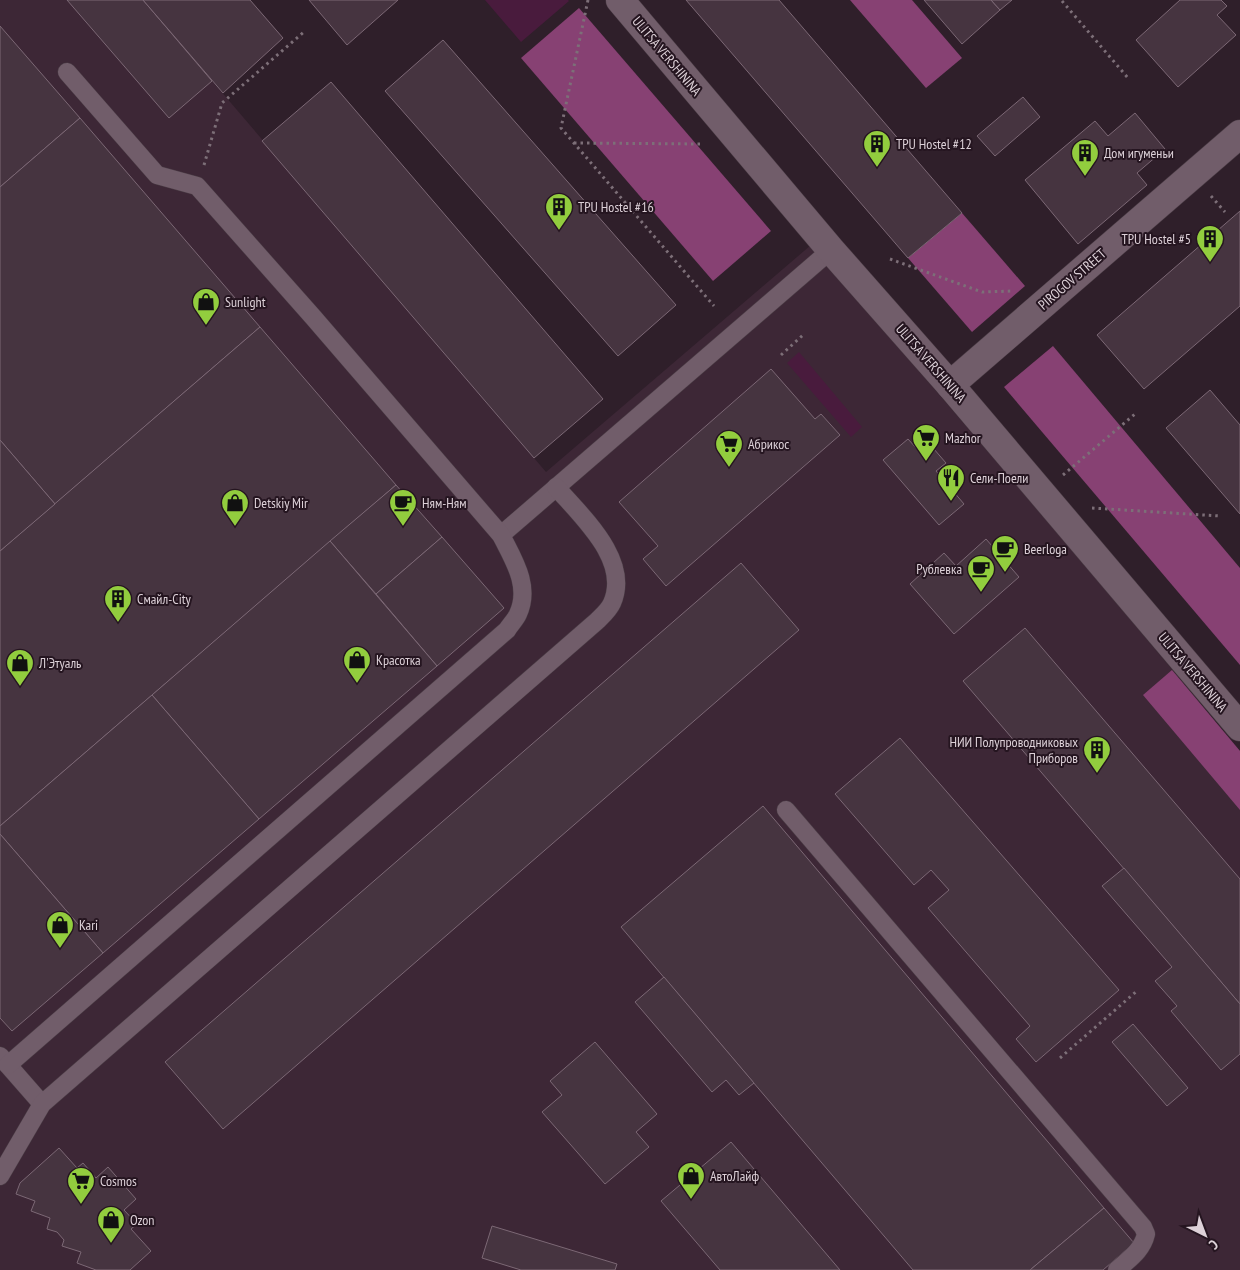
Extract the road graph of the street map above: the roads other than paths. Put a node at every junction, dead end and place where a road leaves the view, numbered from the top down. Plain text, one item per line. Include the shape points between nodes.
1 (620, 0) edge
2 (67, 72) dead end
3 (1240, 134) edge
4 (831, 250) junction
5 (950, 385) junction
6 (556, 487) junction
7 (501, 535) junction
8 (1240, 727) edge
9 (786, 810) dead end
10 (4, 1060) edge
11 (42, 1104) junction
12 (0, 1176) edge
13 (1117, 1270) edge

1 - 4 street, ULITSA VERSHININA
2 - 7 lane via 158,175 198,186
3 - 5 street, PIROGOV STREET
4 - 5 street, ULITSA VERSHININA
4 - 6 lane
5 - 8 street, ULITSA VERSHININA
6 - 7 lane
6 - 11 lane via 604,545 613,564 616,586 612,604 598,621
7 - 10 lane via 520,572 522,593 519,613 507,630
9 - 13 lane via 1142,1227 1146,1234 1144,1244
10 - 11 lane
11 - 12 lane

